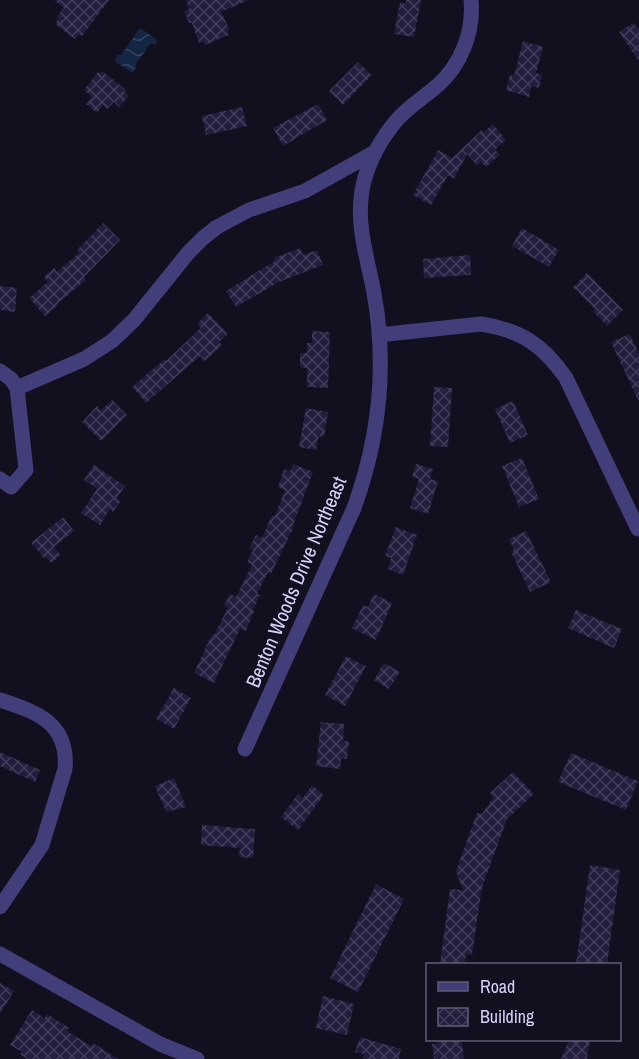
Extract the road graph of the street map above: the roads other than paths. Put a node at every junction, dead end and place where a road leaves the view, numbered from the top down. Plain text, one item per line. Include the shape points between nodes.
1 (471, 0) edge
2 (375, 152) junction
3 (379, 335) junction
4 (0, 371) edge
5 (17, 388) junction
6 (0, 478) edge
7 (638, 529) edge
8 (0, 700) edge
9 (245, 749) dead end
10 (0, 907) edge
11 (0, 954) edge
12 (197, 1059) edge

1 - 2 street, Benton Woods Drive Northeast via 470,24 459,59 439,84 396,121
2 - 3 street, Benton Woods Drive Northeast via 364,182 360,212
2 - 5 street via 305,191 249,210 218,227 188,253 112,341 84,359
3 - 7 street via 481,324 511,331 537,345 566,378
3 - 9 street, Benton Woods Drive Northeast via 377,415 361,488
4 - 5 street
5 - 6 street via 26,470 11,487
8 - 10 street via 27,708 51,723 64,743 66,756 42,845
11 - 12 street via 160,1044

